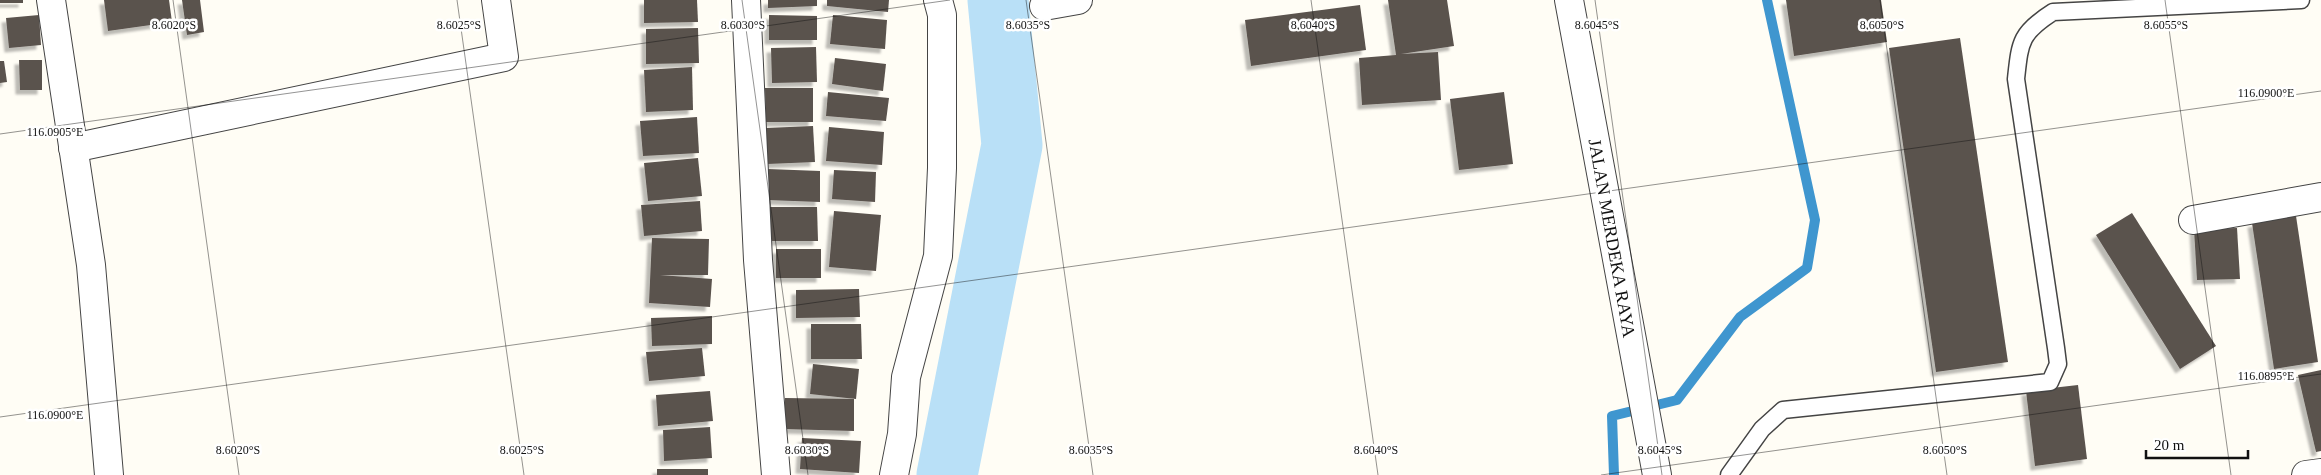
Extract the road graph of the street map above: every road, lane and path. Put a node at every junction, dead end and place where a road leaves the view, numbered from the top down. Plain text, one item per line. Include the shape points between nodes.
1 (51, 0) edge
2 (496, 0) edge
3 (746, 0) edge
4 (938, 0) edge
5 (1078, 0) edge
6 (1569, 0) edge
7 (2301, 0) edge
8 (1044, 6) dead end
9 (73, 148) junction
10 (2321, 197) edge
11 (2193, 220) dead end
12 (2321, 473) edge
13 (109, 475) edge
14 (776, 475) edge
15 (894, 475) edge
16 (1657, 475) edge
17 (1729, 475) edge
18 (2306, 475) edge

1 - 9 street
2 - 9 street via 504,57
3 - 14 street via 758,260
4 - 15 street via 942,15 942,168 938,256 906,377 902,434
5 - 8 street
6 - 16 street, JALAN MERDEKA RAYA
7 - 17 lane via 2053,12 2034,24 2020,44 2016,79 2058,364 2050,382 1783,410 1762,429
9 - 13 street via 91,265
10 - 11 street
12 - 18 street

